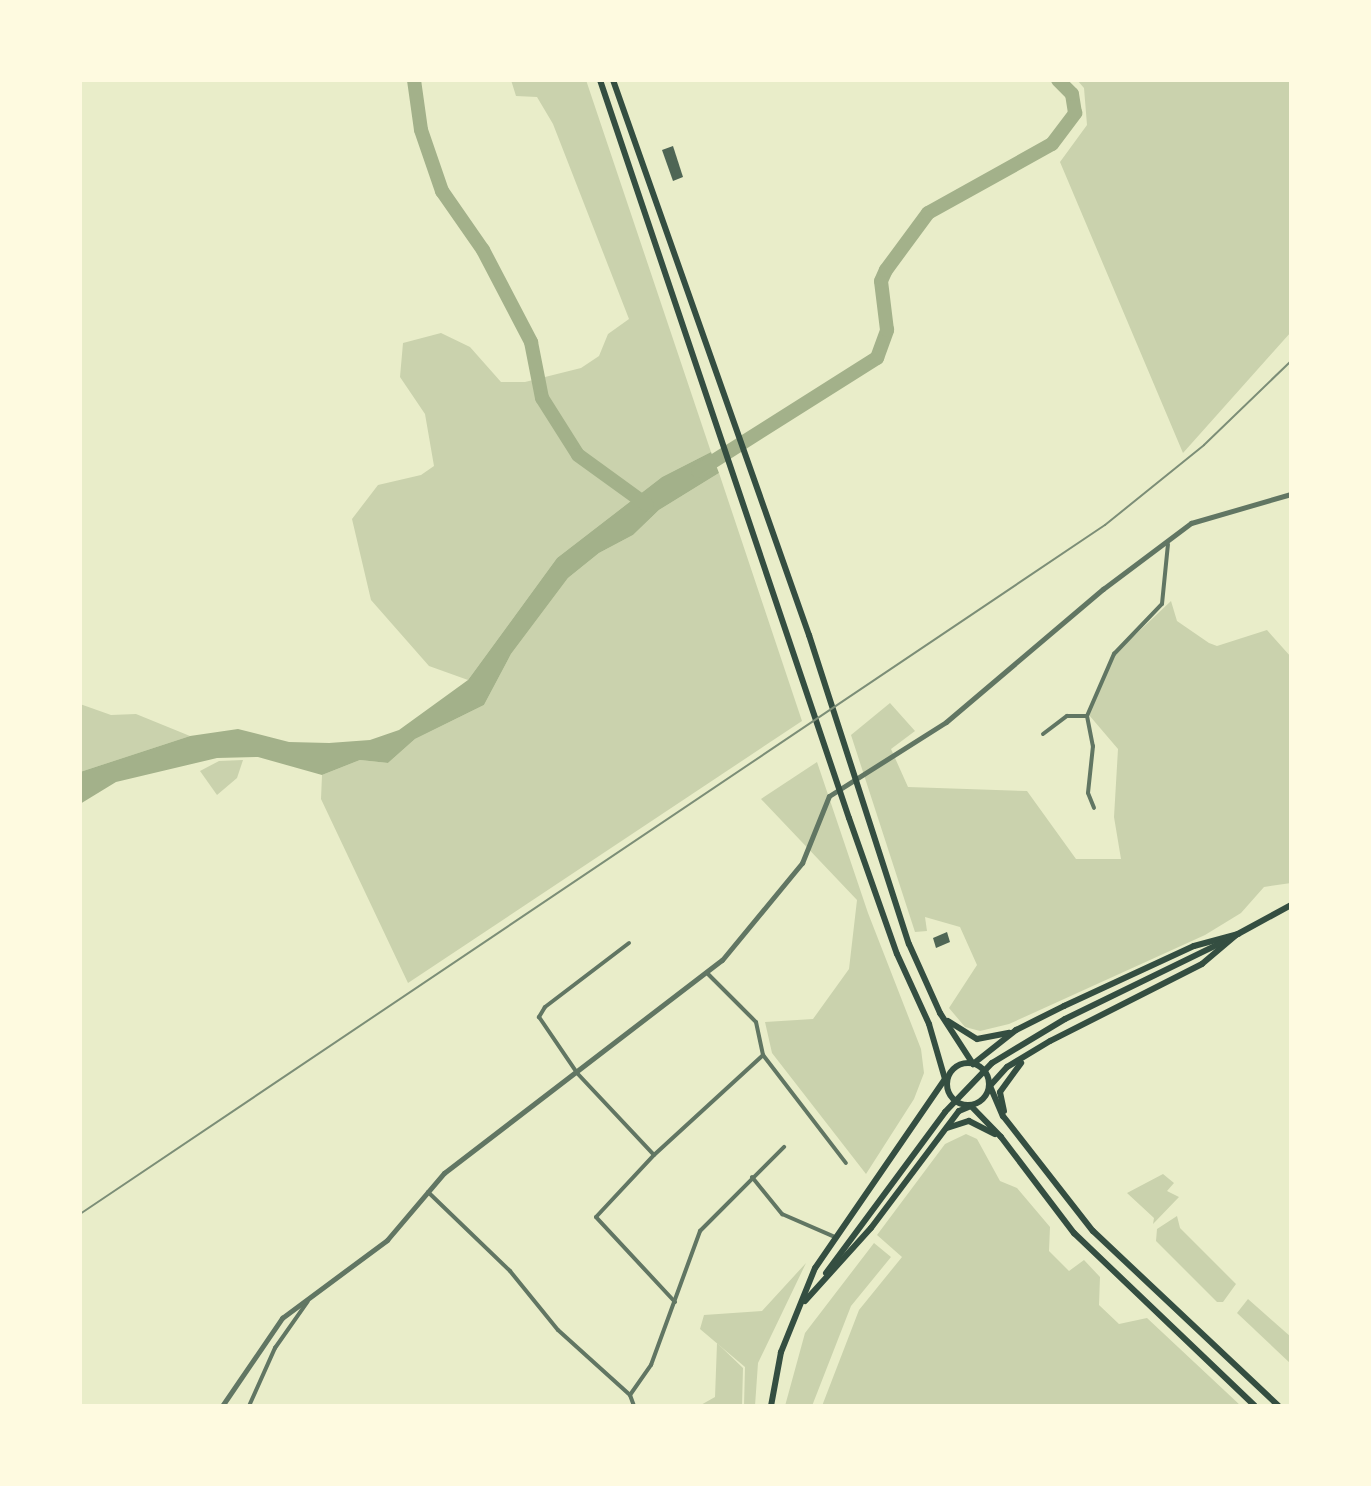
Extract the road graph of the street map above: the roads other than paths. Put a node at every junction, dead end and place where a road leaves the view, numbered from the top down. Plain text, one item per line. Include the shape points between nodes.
1 (600, 80) edge
2 (613, 80) edge
3 (1291, 494) edge
4 (1168, 544) junction
5 (1087, 716) junction
6 (1043, 734) dead end
7 (1094, 808) dead end
8 (1291, 905) edge
9 (1238, 934) junction
10 (629, 943) dead end
11 (707, 973) junction
12 (940, 1013) junction
13 (1016, 1030) junction
14 (1050, 1041) junction
15 (763, 1055) junction
16 (973, 1064) junction
17 (577, 1073) junction
18 (945, 1079) junction
19 (990, 1086) junction
20 (971, 1106) junction
21 (944, 1129) junction
22 (1013, 1129) junction
23 (1001, 1137) junction
24 (784, 1147) dead end
25 (654, 1155) junction
26 (846, 1163) dead end
27 (752, 1177) junction
28 (428, 1192) junction
29 (1059, 1192) junction
30 (1048, 1201) junction
31 (837, 1238) junction
32 (310, 1297) junction
33 (675, 1302) junction
34 (802, 1304) junction
35 (630, 1395) junction
36 (222, 1406) edge
37 (249, 1406) edge
38 (634, 1406) edge
39 (771, 1406) edge
40 (1255, 1406) edge
41 (1279, 1406) edge

1 - 18 main road via 849,818
2 - 12 main road via 809,635 909,944
3 - 4 street via 1191,523
4 - 5 street via 1162,604 1114,654
4 - 11 street via 1103,589 946,722 829,796 802,863
5 - 6 street via 1067,716
5 - 7 street via 1093,746 1088,793
8 - 9 main road
9 - 13 main road via 1194,946
9 - 14 main road via 1202,964
9 - 34 main road via 1024,1041 978,1076
10 - 17 street via 539,1017
11 - 15 street via 756,1022
11 - 17 street
12 - 13 main road via 977,1039
12 - 16 main road
13 - 16 main road
14 - 19 main road via 1007,1067
14 - 22 main road via 1005,1079 1000,1102
15 - 25 street
15 - 26 street
16 - 18 main road via 957,1065
16 - 19 main road
17 - 25 street
17 - 28 street via 444,1173
18 - 20 main road via 952,1097
18 - 31 main road
19 - 20 main road via 985,1098
19 - 22 main road
20 - 21 main road
20 - 23 main road
21 - 23 main road via 969,1121
21 - 34 main road via 871,1228
22 - 29 main road
23 - 30 main road
24 - 27 street
25 - 33 street via 596,1217
27 - 31 street via 782,1214
27 - 33 street via 700,1231 683,1265
28 - 32 street via 387,1240
28 - 35 street via 510,1271 558,1330
29 - 30 main road
29 - 41 main road via 1093,1231
30 - 40 main road via 1111,1270
31 - 34 main road via 815,1268
32 - 36 street via 282,1318
32 - 37 street via 275,1348
33 - 35 street via 651,1365
34 - 39 main road via 781,1352
35 - 38 street

